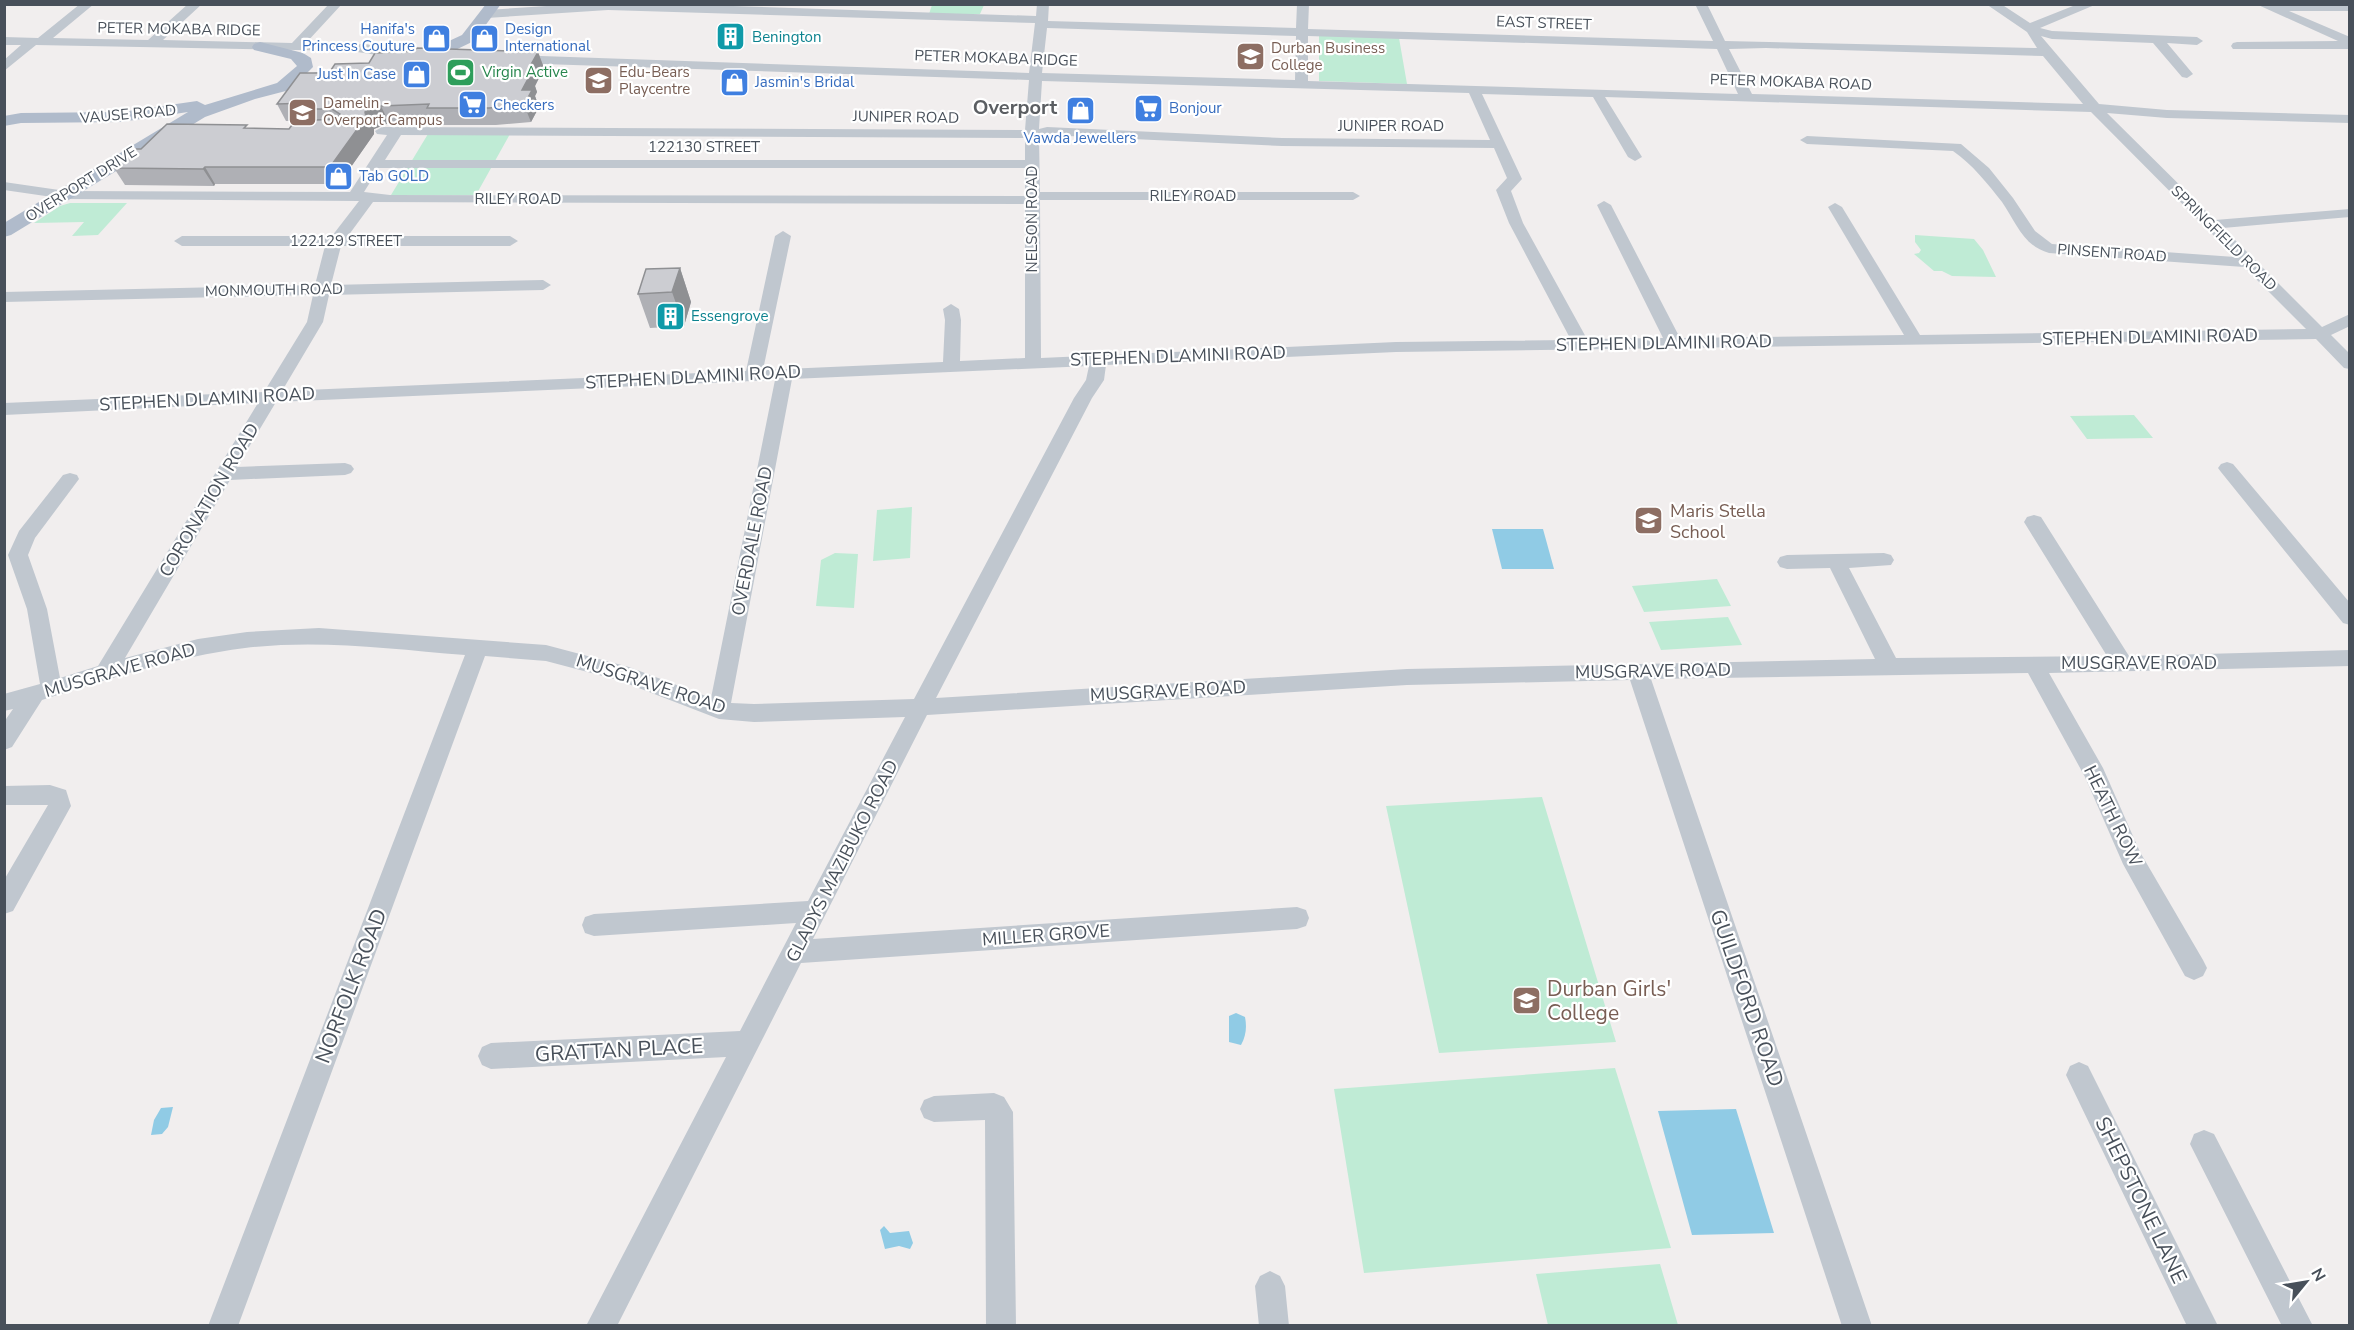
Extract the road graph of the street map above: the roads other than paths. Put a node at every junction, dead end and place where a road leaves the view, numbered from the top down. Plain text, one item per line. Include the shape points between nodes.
1 (87, 4) edge
2 (196, 4) edge
3 (336, 4) edge
4 (1043, 4) edge
5 (1303, 4) edge
6 (1701, 4) edge
7 (1992, 4) edge
8 (2091, 4) edge
9 (2107, 4) edge
10 (2266, 6) edge
11 (2349, 7) edge
12 (491, 9) edge
13 (924, 10) edge
14 (1042, 22) junction
15 (1302, 32) junction
16 (2036, 32) junction
17 (2157, 40) junction
18 (4, 41) edge
19 (2197, 41) dead end
20 (36, 42) junction
21 (2349, 43) edge
22 (150, 45) junction
23 (1720, 45) junction
24 (2237, 46) dead end
25 (260, 47) junction
26 (295, 47) junction
27 (352, 48) junction
28 (2045, 51) junction
29 (423, 55) junction
30 (499, 57) edge
31 (4, 67) edge
32 (361, 67) edge
33 (342, 72) edge
34 (2187, 74) dead end
35 (1035, 76) junction
36 (2069, 81) junction
37 (1301, 84) junction
38 (283, 86) junction
39 (1475, 91) junction
40 (249, 95) junction
41 (1599, 98) junction
42 (1671, 98) junction
43 (1747, 98) junction
44 (2052, 107) junction
45 (2100, 110) junction
46 (122, 117) junction
47 (2349, 118) edge
48 (10, 119) edge
49 (177, 125) junction
50 (389, 131) joint
51 (1033, 134) junction
52 (1807, 140) dead end
53 (1500, 144) junction
54 (1635, 157) dead end
55 (376, 164) junction
56 (1032, 164) junction
57 (4, 186) edge
58 (66, 195) junction
59 (1353, 196) dead end
60 (361, 198) junction
61 (1033, 198) junction
62 (1604, 205) dead end
63 (1834, 207) dead end
64 (2349, 213) edge
65 (2211, 225) junction
66 (4, 231) edge
67 (783, 236) dead end
68 (182, 241) dead end
69 (335, 241) junction
70 (510, 241) dead end
71 (2248, 263) junction
72 (543, 285) dead end
73 (321, 289) junction
74 (4, 297) edge
75 (951, 309) dead end
76 (2349, 319) edge
77 (2320, 334) junction
78 (1915, 340) junction
79 (1674, 343) junction
80 (1581, 344) junction
81 (1098, 359) junction
82 (1060, 361) junction
83 (1033, 362) junction
84 (2349, 364) edge
85 (951, 365) junction
86 (785, 373) junction
87 (754, 374) junction
88 (269, 397) junction
89 (1083, 398) junction
90 (4, 409) edge
91 (2227, 468) dead end
92 (345, 469) dead end
93 (224, 474) junction
94 (70, 479) dead end
95 (2034, 522) dead end
96 (1884, 560) dead end
97 (1836, 561) junction
98 (1787, 562) dead end
99 (2349, 618) edge
100 (478, 647) junction
101 (2349, 658) edge
102 (2122, 662) junction
103 (2034, 664) junction
104 (1890, 667) junction
105 (1638, 671) junction
106 (105, 673) junction
107 (43, 692) junction
108 (4, 704) edge
109 (923, 706) junction
110 (719, 710) junction
111 (4, 741) edge
112 (4, 796) edge
113 (4, 903) edge
114 (816, 910) junction
115 (1297, 918) dead end
116 (594, 925) dead end
117 (795, 952) junction
118 (2194, 968) dead end
119 (748, 1043) junction
120 (490, 1056) dead end
121 (2079, 1075) dead end
122 (934, 1109) dead end
123 (2204, 1144) dead end
124 (1270, 1286) dead end
125 (223, 1326) edge
126 (601, 1326) edge
127 (1001, 1326) edge
128 (1274, 1326) edge
129 (1857, 1326) edge
130 (2203, 1326) edge
131 (2298, 1326) edge

1 - 20 street
2 - 22 street
3 - 26 street
4 - 14 street, NELSON ROAD
5 - 15 street
6 - 23 street
7 - 16 street
8 - 16 street via 2039,23
9 - 16 street
10 - 11 street
10 - 21 street
12 - 13 street, EAST STREET via 608,6
12 - 29 main road via 471,43
13 - 14 street, EAST STREET
14 - 15 street, EAST STREET
14 - 35 street, NELSON ROAD
15 - 23 street, EAST STREET
15 - 37 street
16 - 17 street
16 - 28 street, SPRINGFIELD ROAD
17 - 19 street
17 - 34 street
18 - 20 street, PETER MOKABA RIDGE
20 - 22 street, PETER MOKABA RIDGE
20 - 31 street
21 - 24 street
22 - 25 street, PETER MOKABA RIDGE
23 - 28 street, EAST STREET
23 - 43 street
25 - 26 street, PETER MOKABA RIDGE
25 - 38 main road via 305,61 302,71
26 - 27 street, PETER MOKABA RIDGE
27 - 29 street, PETER MOKABA RIDGE
27 - 29 street, PETER MOKABA RIDGE
28 - 36 street, SPRINGFIELD ROAD
29 - 32 main road
30 - 35 street, PETER MOKABA RIDGE
33 - 38 main road, OVERPORT DRIVE
35 - 37 street, PETER MOKABA RIDGE
35 - 51 street, NELSON ROAD
36 - 44 street via 2073,90 2071,100
36 - 45 street, SPRINGFIELD ROAD
37 - 39 street, PETER MOKABA RIDGE
38 - 40 main road, OVERPORT DRIVE
39 - 41 street, PETER MOKABA ROAD
39 - 42 street, PETER MOKABA ROAD
39 - 53 street
40 - 46 main road, VAUSE ROAD via 170,112
40 - 49 main road, OVERPORT DRIVE
41 - 42 street, PETER MOKABA ROAD
41 - 54 street
42 - 43 street, PETER MOKABA ROAD
42 - 45 street, PETER MOKABA ROAD
43 - 44 street, PETER MOKABA ROAD
44 - 45 street, PETER MOKABA ROAD
45 - 47 street, PETER MOKABA ROAD
45 - 65 street, SPRINGFIELD ROAD
46 - 48 main road, VAUSE ROAD
46 - 49 main road via 155,118
49 - 58 main road, OVERPORT DRIVE
50 - 51 street, JUNIPER ROAD
50 - 55 street, CORONATION ROAD
51 - 53 street, JUNIPER ROAD via 1052,131 1282,142
51 - 56 street, NELSON ROAD
52 - 71 street, PINSENT ROAD via 1956,147 2001,192 2031,237 2049,248
53 - 80 street via 1515,178 1503,190 1516,223
55 - 56 street, 122130 STREET
55 - 60 street, CORONATION ROAD
56 - 61 street, NELSON ROAD
57 - 58 street, RILEY ROAD
58 - 60 street, RILEY ROAD
58 - 66 main road, OVERPORT DRIVE
59 - 61 street, RILEY ROAD
60 - 61 street, RILEY ROAD
60 - 69 street, CORONATION ROAD
61 - 83 street, NELSON ROAD
62 - 79 street
63 - 78 street
64 - 65 street
65 - 71 street, SPRINGFIELD ROAD
67 - 87 street
68 - 69 street, 122129 STREET
69 - 70 street, 122129 STREET
69 - 73 street, CORONATION ROAD
71 - 77 street, SPRINGFIELD ROAD
72 - 73 street, MONMOUTH ROAD
73 - 74 street, MONMOUTH ROAD
73 - 88 street, CORONATION ROAD via 315,322
75 - 85 street
76 - 77 street, STEPHEN DLAMINI ROAD
77 - 78 street, STEPHEN DLAMINI ROAD
77 - 84 street, SPRINGFIELD ROAD
78 - 79 street, STEPHEN DLAMINI ROAD
79 - 80 street, STEPHEN DLAMINI ROAD
80 - 81 street, STEPHEN DLAMINI ROAD
81 - 82 street, STEPHEN DLAMINI ROAD
81 - 89 street, GLADYS MAZIBUKO ROAD via 1095,380
82 - 83 street, STEPHEN DLAMINI ROAD
82 - 89 street via 1077,379
83 - 85 street, STEPHEN DLAMINI ROAD
85 - 86 street, STEPHEN DLAMINI ROAD
86 - 87 street, STEPHEN DLAMINI ROAD
86 - 110 street, OVERDALE ROAD
87 - 88 street, STEPHEN DLAMINI ROAD
88 - 90 street, STEPHEN DLAMINI ROAD
88 - 93 street, CORONATION ROAD
89 - 109 street, GLADYS MAZIBUKO ROAD
91 - 99 street
92 - 93 street
93 - 106 street, CORONATION ROAD
94 - 107 street via 26,536 18,555 37,609
95 - 102 street
96 - 97 street
97 - 98 street
97 - 104 street
100 - 106 street, MUSGRAVE ROAD via 319,636 247,640 198,647
100 - 110 street, MUSGRAVE ROAD via 572,658
100 - 125 street, NORFOLK ROAD
101 - 102 street, MUSGRAVE ROAD
102 - 103 street, MUSGRAVE ROAD
103 - 104 street, MUSGRAVE ROAD
103 - 118 street, HEATH ROW via 2095,775 2131,856
104 - 105 street, MUSGRAVE ROAD
105 - 109 street, MUSGRAVE ROAD via 1407,677
105 - 129 street, GUILDFORD ROAD
106 - 107 street, MUSGRAVE ROAD
107 - 108 street, MUSGRAVE ROAD
107 - 111 street
109 - 110 street, MUSGRAVE ROAD
109 - 114 street, GLADYS MAZIBUKO ROAD
112 - 113 street via 50,794 58,797 60,806
114 - 116 street
114 - 117 street, GLADYS MAZIBUKO ROAD
115 - 117 street, MILLER GROVE
117 - 119 street, GLADYS MAZIBUKO ROAD
119 - 120 street, GRATTAN PLACE
119 - 126 street, GLADYS MAZIBUKO ROAD
121 - 130 street, SHEPSTONE LANE
122 - 127 street via 994,1106 999,1112
123 - 131 street
124 - 128 street

